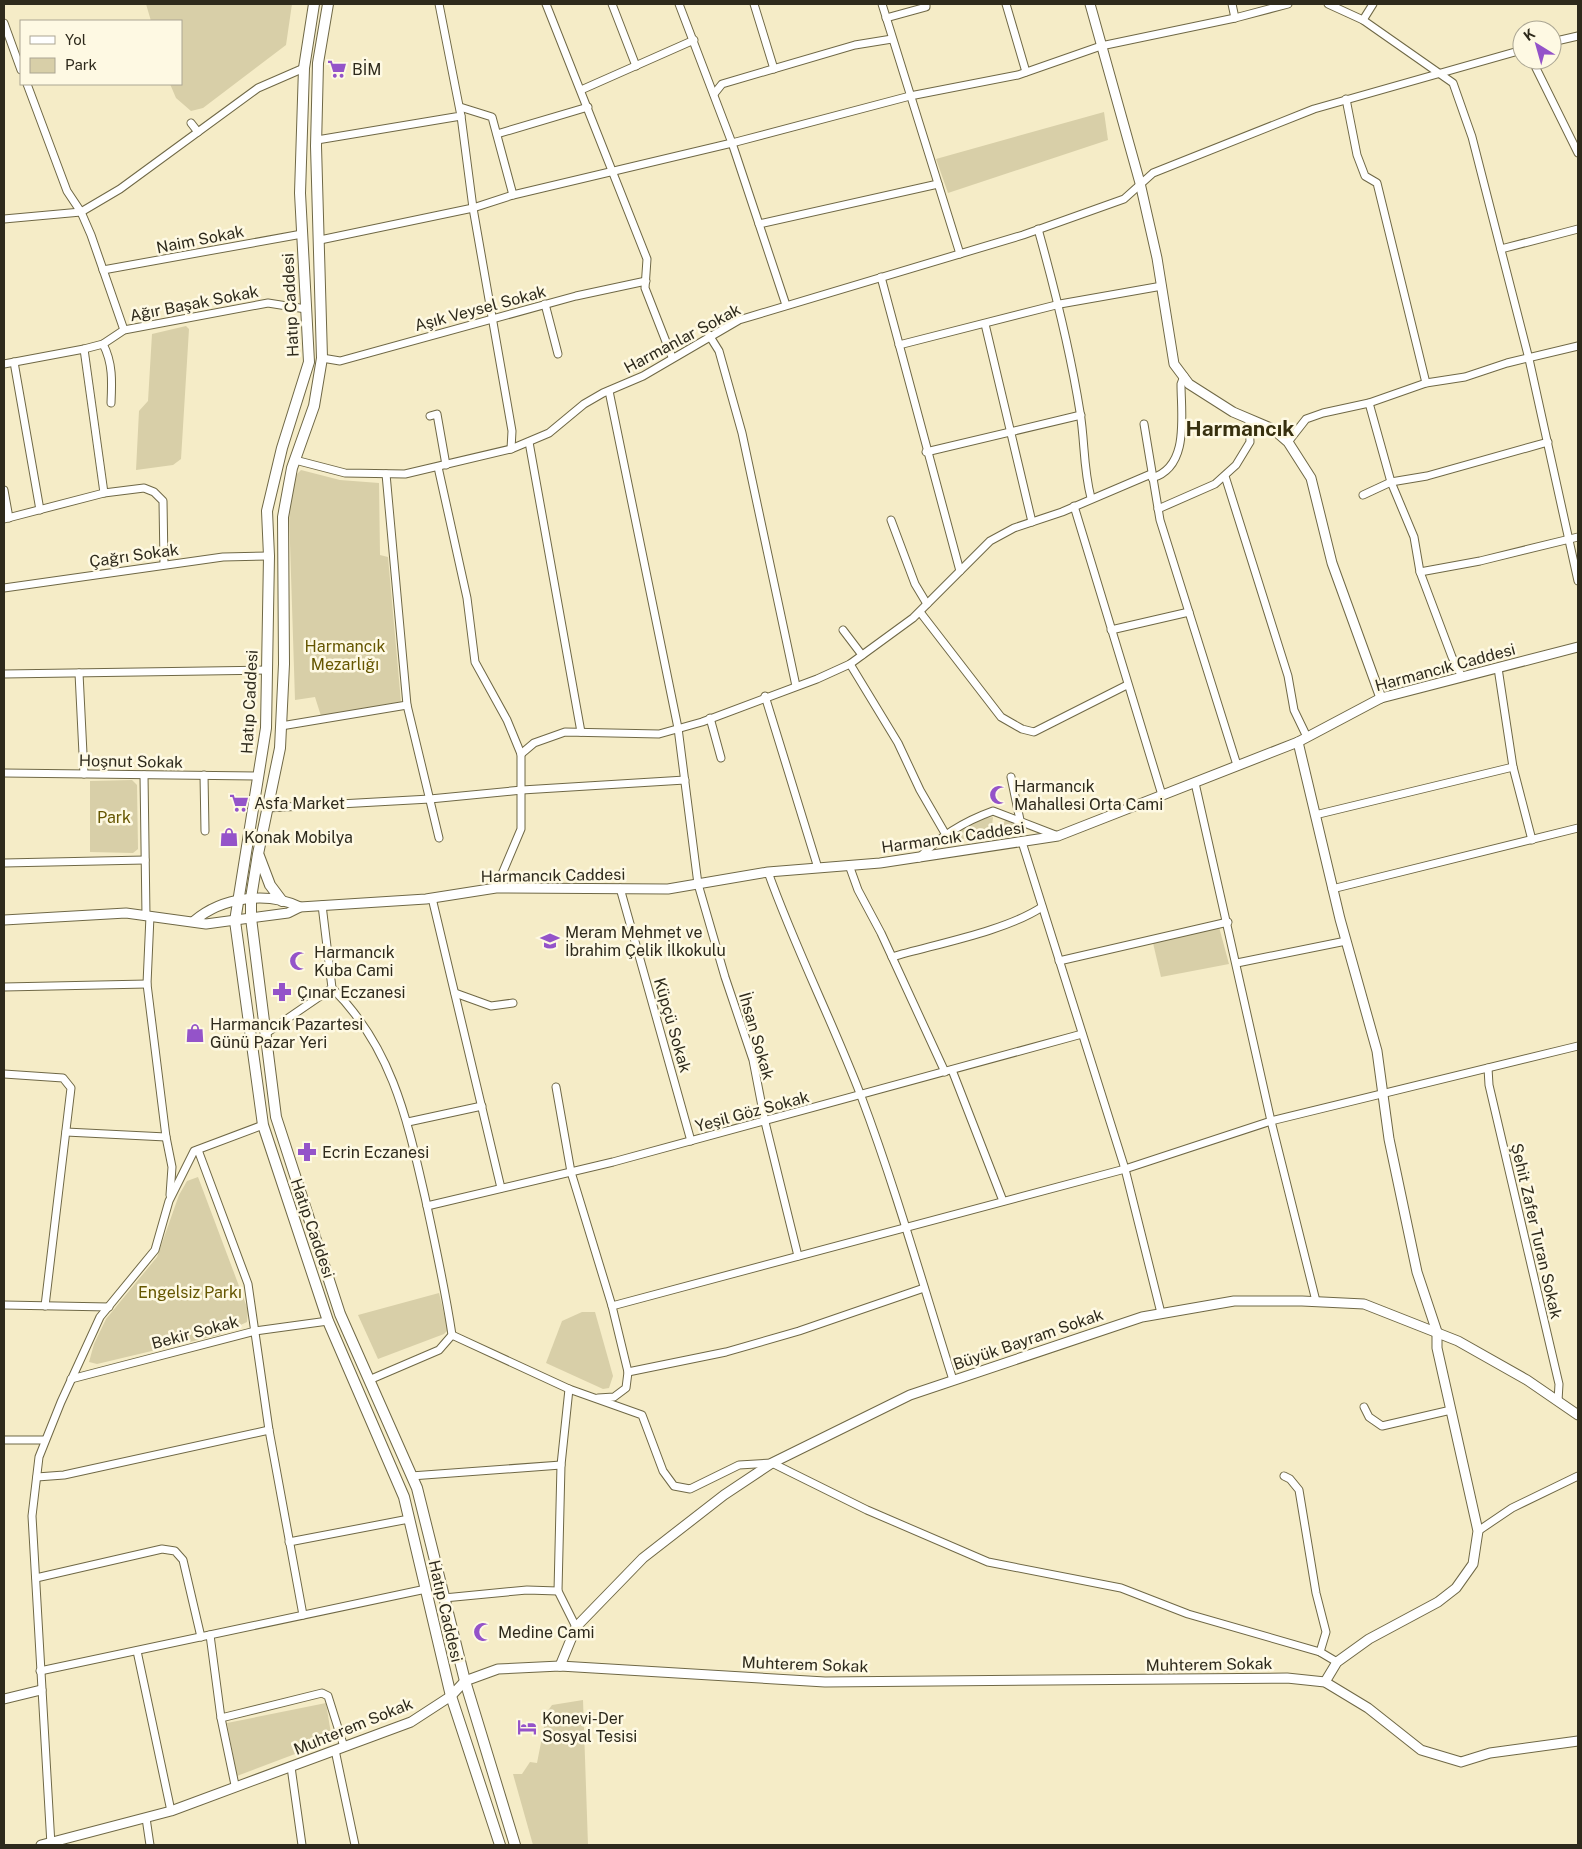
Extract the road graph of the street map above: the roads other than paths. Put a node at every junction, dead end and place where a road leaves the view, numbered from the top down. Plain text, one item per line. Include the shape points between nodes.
1 (314, 4) edge
2 (328, 4) edge
3 (438, 4) edge
4 (546, 4) edge
5 (612, 4) edge
6 (682, 4) edge
7 (754, 4) edge
8 (882, 4) edge
9 (926, 4) edge
10 (1006, 4) edge
11 (1090, 4) edge
12 (1232, 4) edge
13 (1288, 4) edge
14 (1328, 4) edge
15 (1374, 4) edge
16 (886, 18) junction
17 (1235, 18) junction
18 (1363, 20) junction
19 (4, 23) edge
20 (1578, 36) edge
21 (892, 39) junction
22 (694, 40) junction
23 (1562, 40) edge
24 (1101, 46) junction
25 (1512, 53) edge
26 (636, 66) junction
27 (20, 67) edge
28 (304, 68) junction
29 (774, 69) junction
30 (1537, 70) edge
31 (1026, 72) junction
32 (1438, 73) junction
33 (26, 85) edge
34 (581, 90) junction
35 (714, 94) junction
36 (910, 96) junction
37 (1346, 99) junction
38 (588, 107) junction
39 (460, 108) junction
40 (461, 116) junction
41 (191, 123) dead end
42 (198, 132) junction
43 (497, 134) junction
44 (316, 140) junction
45 (1576, 141) edge
46 (732, 143) junction
47 (1578, 152) edge
48 (614, 170) junction
49 (1140, 183) junction
50 (938, 184) junction
51 (513, 196) junction
52 (473, 208) junction
53 (80, 212) junction
54 (4, 219) edge
55 (759, 224) junction
56 (1038, 229) junction
57 (1578, 229) edge
58 (302, 234) junction
59 (320, 240) junction
60 (1501, 249) junction
61 (960, 254) junction
62 (102, 270) junction
63 (881, 277) junction
64 (646, 281) junction
65 (1162, 286) junction
66 (545, 304) junction
67 (1060, 304) junction
68 (786, 305) junction
69 (306, 309) junction
70 (493, 318) junction
71 (985, 324) junction
72 (124, 330) junction
73 (710, 335) junction
74 (103, 344) junction
75 (899, 345) junction
76 (1578, 346) edge
77 (84, 349) junction
78 (558, 354) dead end
79 (672, 357) junction
80 (322, 358) junction
81 (1529, 359) junction
82 (14, 362) junction
83 (4, 364) edge
84 (1184, 376) junction
85 (1426, 383) junction
86 (609, 390) junction
87 (111, 403) dead end
88 (1369, 403) junction
89 (1080, 414) junction
90 (430, 416) dead end
91 (1248, 419) junction
92 (1144, 424) dead end
93 (1010, 433) junction
94 (529, 442) junction
95 (1288, 442) junction
96 (1548, 442) junction
97 (511, 449) junction
98 (926, 452) junction
99 (295, 460) junction
100 (446, 465) junction
101 (438, 466) junction
102 (386, 474) junction
103 (1152, 476) junction
104 (1225, 476) junction
105 (1391, 482) junction
106 (4, 490) edge
107 (104, 493) junction
108 (1364, 495) dead end
109 (1091, 498) junction
110 (1074, 506) junction
111 (1158, 508) junction
112 (40, 510) junction
113 (6, 519) edge
114 (891, 520) dead end
115 (1032, 522) junction
116 (1578, 537) edge
117 (1569, 539) junction
118 (269, 556) junction
119 (164, 564) junction
120 (960, 571) junction
121 (1420, 572) junction
122 (1578, 581) edge
123 (4, 588) edge
124 (927, 604) junction
125 (920, 612) junction
126 (1189, 612) junction
127 (843, 630) dead end
128 (1111, 630) junction
129 (1578, 648) edge
130 (862, 655) junction
131 (850, 664) junction
132 (1498, 668) junction
133 (267, 670) junction
134 (79, 673) junction
135 (4, 674) edge
136 (1462, 677) junction
137 (1127, 685) junction
138 (796, 686) junction
139 (765, 696) junction
140 (1381, 698) junction
141 (407, 705) junction
142 (710, 718) junction
143 (282, 726) junction
144 (678, 728) junction
145 (581, 732) junction
146 (1307, 737) junction
147 (1298, 742) junction
148 (521, 754) junction
149 (721, 758) dead end
150 (1237, 765) junction
151 (1513, 767) junction
152 (4, 773) edge
153 (84, 774) junction
154 (144, 775) junction
155 (204, 775) junction
156 (258, 776) junction
157 (1010, 778) dead end
158 (685, 780) junction
159 (1195, 783) junction
160 (522, 790) junction
161 (1162, 796) junction
162 (430, 799) junction
163 (267, 808) junction
164 (1315, 815) junction
165 (1020, 820) junction
166 (1578, 828) edge
167 (205, 831) dead end
168 (946, 835) junction
169 (1058, 836) junction
170 (438, 838) dead end
171 (1532, 840) junction
172 (1022, 842) junction
173 (258, 854) junction
174 (919, 858) junction
175 (145, 860) junction
176 (4, 863) edge
177 (848, 865) junction
178 (818, 868) junction
179 (768, 872) junction
180 (698, 884) junction
181 (496, 888) junction
182 (620, 888) junction
183 (1332, 889) junction
184 (251, 898) junction
185 (432, 898) junction
186 (239, 899) junction
187 (282, 901) junction
188 (322, 905) junction
189 (300, 907) junction
190 (1042, 907) junction
191 (148, 916) junction
192 (251, 918) junction
193 (4, 920) edge
194 (194, 921) junction
195 (235, 921) junction
196 (1228, 922) junction
197 (1346, 941) junction
198 (892, 957) junction
199 (1059, 960) junction
200 (1237, 963) junction
201 (147, 984) junction
202 (4, 987) edge
203 (332, 988) junction
204 (455, 994) junction
205 (513, 1003) dead end
206 (265, 1034) junction
207 (1082, 1034) junction
208 (1578, 1046) edge
209 (1488, 1068) junction
210 (949, 1071) junction
211 (4, 1074) edge
212 (556, 1087) dead end
213 (1384, 1094) junction
214 (861, 1096) junction
215 (482, 1106) junction
216 (408, 1122) junction
217 (764, 1122) junction
218 (1271, 1122) junction
219 (262, 1125) junction
220 (66, 1132) junction
221 (166, 1137) junction
222 (691, 1141) junction
223 (198, 1150) junction
224 (1125, 1170) junction
225 (571, 1172) junction
226 (501, 1188) junction
227 (169, 1201) junction
228 (1002, 1201) junction
229 (427, 1206) junction
230 (905, 1226) junction
231 (798, 1256) junction
232 (924, 1288) junction
233 (1316, 1301) junction
234 (4, 1305) edge
235 (45, 1306) junction
236 (612, 1306) junction
237 (109, 1307) junction
238 (1161, 1313) junction
239 (328, 1321) junction
240 (255, 1331) junction
241 (1437, 1332) junction
242 (452, 1335) junction
243 (628, 1372) junction
244 (71, 1379) junction
245 (369, 1380) junction
246 (952, 1380) junction
247 (569, 1389) junction
248 (593, 1398) junction
249 (1558, 1401) junction
250 (1364, 1406) dead end
251 (1451, 1410) junction
252 (1578, 1415) edge
253 (270, 1430) junction
254 (4, 1440) edge
255 (45, 1440) junction
256 (772, 1464) junction
257 (561, 1465) junction
258 (411, 1476) junction
259 (1284, 1476) dead end
260 (1578, 1476) edge
261 (36, 1477) junction
262 (409, 1519) junction
263 (1478, 1531) junction
264 (289, 1542) junction
265 (36, 1578) junction
266 (426, 1589) junction
267 (558, 1590) junction
268 (444, 1598) junction
269 (303, 1615) junction
270 (576, 1627) junction
271 (210, 1636) junction
272 (201, 1637) junction
273 (137, 1651) junction
274 (1320, 1652) junction
275 (1336, 1662) junction
276 (560, 1666) junction
277 (40, 1671) junction
278 (465, 1681) junction
279 (1325, 1682) junction
280 (41, 1690) junction
281 (451, 1696) junction
282 (4, 1699) edge
283 (221, 1718) junction
284 (1578, 1741) edge
285 (344, 1747) junction
286 (335, 1750) junction
287 (291, 1767) junction
288 (235, 1785) junction
289 (171, 1811) junction
290 (146, 1818) junction
291 (51, 1844) edge
292 (41, 1845) edge
293 (150, 1845) edge
294 (302, 1845) edge
295 (355, 1845) edge
296 (500, 1845) edge
297 (515, 1845) edge

1 - 28 main road, Hatıp Caddesi
2 - 44 main road, Hatıp Caddesi via 318,63
3 - 39 street
4 - 34 street
5 - 26 street
6 - 22 street
7 - 29 street
8 - 16 street
9 - 16 street via 926,7
10 - 31 street
11 - 24 street
12 - 17 street
13 - 17 street
14 - 18 street
15 - 18 street
16 - 21 street
17 - 24 street
18 - 32 street
19 - 27 street
20 - 23 street
21 - 29 street via 855,44
21 - 36 street
22 - 26 street
22 - 35 street
24 - 31 street
24 - 49 street
25 - 32 street, Harmanlar Sokak
26 - 34 street
28 - 42 street via 258,88
28 - 58 main road, Hatıp Caddesi
29 - 35 street via 722,84
30 - 45 street
31 - 36 street
32 - 37 street, Harmanlar Sokak
32 - 60 street via 1454,83 1472,137
33 - 53 street via 67,191
34 - 38 street
35 - 46 street
36 - 46 street
36 - 50 street
37 - 49 street, Harmanlar Sokak via 1217,146 1153,173
37 - 85 street via 1357,155 1365,176 1377,183
38 - 43 street
38 - 48 street
39 - 40 street
39 - 43 street via 492,117
40 - 44 street
40 - 52 street
41 - 42 street
42 - 53 street via 120,189
43 - 51 street
44 - 59 main road, Hatıp Caddesi
45 - 47 street
46 - 48 street
46 - 55 street
48 - 51 street
48 - 64 street via 647,259
49 - 56 street, Harmanlar Sokak via 1124,199
49 - 65 street
50 - 55 street
50 - 61 street
51 - 52 street
52 - 59 street
52 - 70 street
53 - 54 street
53 - 62 street
55 - 68 street
56 - 61 street, Harmanlar Sokak
56 - 67 street
57 - 60 street
58 - 62 street, Naim Sokak
58 - 69 main road, Hatıp Caddesi
59 - 80 main road, Hatıp Caddesi
60 - 81 street
61 - 63 street, Harmanlar Sokak
62 - 72 street
63 - 68 street, Harmanlar Sokak
63 - 75 street
64 - 66 street, Aşık Veysel Sokak
64 - 79 street via 645,288
65 - 67 street
65 - 84 street via 1174,364
66 - 70 street, Aşık Veysel Sokak
66 - 78 street
67 - 71 street
67 - 89 street
68 - 73 street, Harmanlar Sokak via 739,320
69 - 72 street, Ağır Başak Sokak via 268,303
69 - 118 main road, Hatıp Caddesi via 309,362 266,511
70 - 80 street, Aşık Veysel Sokak via 340,361
70 - 97 street via 512,431
71 - 75 street
71 - 93 street
72 - 74 street, Ağır Başak Sokak
73 - 79 street, Harmanlar Sokak
73 - 138 street via 719,351 742,433
74 - 77 street, Ağır Başak Sokak
74 - 87 street via 109,354 111,368
75 - 98 street
76 - 81 street
77 - 82 street, Ağır Başak Sokak
77 - 107 street
79 - 86 street, Harmanlar Sokak via 644,376
80 - 99 main road, Hatıp Caddesi via 314,406
81 - 85 street via 1465,377
81 - 96 street
82 - 83 street, Ağır Başak Sokak
82 - 112 street
84 - 91 street via 1189,384
84 - 103 street via 1181,384 1180,448 1162,475
85 - 88 street
86 - 94 street, Harmanlar Sokak via 584,404 549,433
86 - 144 street, İhsan Sokak
88 - 95 street via 1306,419
88 - 105 street
89 - 93 street
89 - 109 street via 1084,472
90 - 100 street via 437,414
91 - 95 street via 1273,429
91 - 104 street via 1250,442
92 - 103 street
93 - 98 street
93 - 115 street
94 - 97 street, Harmanlar Sokak
94 - 145 street
95 - 140 street via 1311,478 1332,563
96 - 105 street via 1427,476
96 - 117 street
97 - 100 street, Harmanlar Sokak
98 - 120 street
99 - 102 street, Harmanlar Sokak via 346,473
99 - 143 main road, Hatıp Caddesi via 283,517
100 - 101 street, Harmanlar Sokak
101 - 102 street, Harmanlar Sokak via 405,474
101 - 148 street via 466,598 475,662 507,720
102 - 141 street
103 - 109 street
103 - 111 street
104 - 111 street via 1215,484
104 - 146 street via 1288,676 1294,710
105 - 108 street
105 - 121 street via 1414,537
106 - 113 street
107 - 112 street
107 - 119 street via 144,488 154,492 162,502
109 - 110 street
110 - 115 street
110 - 128 street
111 - 126 street
112 - 113 street
114 - 124 street via 915,584
115 - 120 street via 990,541
116 - 117 street
117 - 121 street
117 - 122 street
118 - 119 street, Çağrı Sokak
118 - 133 main road, Hatıp Caddesi
119 - 123 street, Çağrı Sokak
120 - 124 street
121 - 136 street
124 - 125 street
125 - 130 street
125 - 137 street via 987,702 1001,717 1022,730 1034,732
126 - 128 street
126 - 150 street
127 - 130 street
128 - 137 street
129 - 132 street, Harmancık Caddesi
130 - 131 street
131 - 138 street
131 - 168 street via 898,743
132 - 136 street, Harmancık Caddesi
132 - 151 street
133 - 134 street
133 - 156 main road, Hatıp Caddesi via 266,728
134 - 135 street
134 - 153 street
136 - 140 street, Harmancık Caddesi
137 - 161 street
138 - 139 street
139 - 142 street
139 - 178 street
140 - 146 street, Harmancık Caddesi
141 - 143 street
141 - 162 street
142 - 144 street
142 - 149 street
143 - 163 main road, Hatıp Caddesi
144 - 145 street via 658,734
144 - 158 street, İhsan Sokak
145 - 148 street via 565,732 534,743
146 - 147 street, Harmancık Caddesi
147 - 150 street, Harmancık Caddesi
147 - 164 street
148 - 160 street
150 - 159 street, Harmancık Caddesi
151 - 164 street
151 - 171 street
152 - 153 street, Hoşnut Sokak
153 - 154 street, Hoşnut Sokak
154 - 155 street, Hoşnut Sokak
154 - 175 street
155 - 156 street, Hoşnut Sokak
155 - 167 street
156 - 186 main road, Hatıp Caddesi
157 - 165 street
158 - 160 street
158 - 180 street, İhsan Sokak
159 - 161 street, Harmancık Caddesi
159 - 196 street
160 - 162 street
160 - 181 street via 521,829
161 - 169 street, Harmancık Caddesi
162 - 163 street
162 - 170 street
163 - 173 main road, Hatıp Caddesi
164 - 183 street
165 - 168 street via 993,811 970,819
165 - 169 street
166 - 171 street
168 - 174 street
169 - 172 street, Harmancık Caddesi
171 - 183 street
172 - 174 street, Harmancık Caddesi
172 - 190 street
173 - 184 main road, Hatıp Caddesi
173 - 187 main road via 266,878
174 - 177 street, Harmancık Caddesi
175 - 176 street
175 - 191 street
177 - 178 street, Harmancık Caddesi
177 - 198 street
178 - 179 street, Harmancık Caddesi
179 - 180 street, Harmancık Caddesi
179 - 214 street via 786,923
180 - 182 street, Harmancık Caddesi via 668,889
180 - 217 street, İhsan Sokak via 753,1060
181 - 182 street, Harmancık Caddesi
181 - 185 street, Harmancık Caddesi
182 - 222 street, Küpçü Sokak
183 - 197 street
184 - 186 street
184 - 187 street
184 - 192 main road, Hatıp Caddesi
185 - 188 street, Harmancık Caddesi
185 - 204 street
186 - 194 street via 204,913
186 - 195 main road, Hatıp Caddesi
187 - 189 street
188 - 189 street, Harmancık Caddesi
188 - 203 street
189 - 192 street via 288,913
190 - 198 street via 1001,926
190 - 199 street
191 - 193 street via 126,914
191 - 194 street
191 - 201 street
192 - 195 street
192 - 206 main road, Hatıp Caddesi
194 - 195 street via 206,924
195 - 219 main road, Hatıp Caddesi
196 - 199 street
196 - 200 street
197 - 200 street
197 - 213 street via 1377,1050
198 - 210 street
199 - 207 street
200 - 218 street
201 - 202 street
201 - 221 street
203 - 206 street
203 - 216 street via 361,1022 390,1069
204 - 205 street via 491,1006
204 - 215 street
206 - 245 main road, Hatıp Caddesi via 276,1117 340,1314
207 - 210 street, Yeşil Göz Sokak
207 - 224 street
208 - 209 street
209 - 213 street
209 - 249 street, Şehit Zafer Turan Sokak via 1488,1085 1559,1384
210 - 214 street, Yeşil Göz Sokak
210 - 228 street
211 - 220 street via 63,1078 71,1088
212 - 225 street
213 - 218 street
213 - 241 street via 1389,1138 1417,1272
214 - 217 street, Yeşil Göz Sokak
214 - 230 street
215 - 216 street
215 - 226 street
216 - 229 street
217 - 222 street, Yeşil Göz Sokak
217 - 231 street, İhsan Sokak
218 - 224 street
218 - 233 street
219 - 223 street
219 - 239 main road, Hatıp Caddesi
220 - 221 street
220 - 235 street
221 - 227 street via 172,1167
222 - 225 street, Yeşil Göz Sokak
223 - 227 street via 194,1151
223 - 240 street via 248,1284
224 - 228 street
224 - 238 street
225 - 226 street, Yeşil Göz Sokak
225 - 236 street
226 - 229 street, Yeşil Göz Sokak
227 - 237 street via 155,1250
228 - 230 street
229 - 242 street
230 - 231 street
230 - 232 street
231 - 236 street
232 - 243 street via 790,1334 726,1352
232 - 246 street
233 - 238 street, Büyük Bayram Sokak via 1234,1301
233 - 241 street, Büyük Bayram Sokak via 1364,1304
234 - 235 street
235 - 237 street
236 - 243 street
237 - 244 street via 100,1317
238 - 246 street, Büyük Bayram Sokak
239 - 240 street, Bekir Sokak
239 - 262 main road, Hatıp Caddesi via 404,1497
240 - 244 street, Bekir Sokak
240 - 253 street
241 - 249 street, Büyük Bayram Sokak via 1527,1380
241 - 251 street via 1437,1348
242 - 245 street via 438,1350
242 - 247 street
243 - 248 street via 626,1388 614,1397
244 - 255 street
245 - 258 main road, Hatıp Caddesi
246 - 256 street, Büyük Bayram Sokak via 910,1394
247 - 248 street
247 - 257 street
248 - 256 street via 642,1415 663,1471 674,1486 690,1489 739,1465
249 - 252 street, Büyük Bayram Sokak
250 - 251 street via 1369,1417 1382,1426
251 - 263 street
253 - 261 street via 64,1475
253 - 264 street
254 - 255 street
255 - 261 street
256 - 270 street, Büyük Bayram Sokak via 724,1494 643,1558
256 - 274 street via 867,1510 988,1562 1121,1588 1188,1614
257 - 258 street
257 - 267 street
258 - 268 main road, Hatıp Caddesi via 417,1488
259 - 274 street via 1299,1490 1316,1593 1326,1632
260 - 263 street via 1512,1508
261 - 265 street via 32,1516
262 - 264 street
262 - 266 main road, Hatıp Caddesi
263 - 275 street via 1473,1564 1456,1588 1438,1602 1369,1638
264 - 269 street
265 - 272 street via 162,1549 175,1551 183,1560
265 - 277 street
266 - 269 street
266 - 281 main road, Hatıp Caddesi
267 - 268 street
267 - 270 street
268 - 278 main road, Hatıp Caddesi
269 - 271 street
270 - 276 street, Büyük Bayram Sokak
271 - 272 street
271 - 283 street
272 - 273 street
273 - 277 street
273 - 289 street
274 - 275 street
275 - 279 street
276 - 278 street, Muhterem Sokak via 498,1669
276 - 279 street, Muhterem Sokak via 825,1682 1287,1678
277 - 280 street
278 - 281 street, Muhterem Sokak
278 - 297 main road, Hatıp Caddesi
279 - 284 street, Muhterem Sokak via 1368,1708 1421,1750 1461,1762 1490,1753
280 - 282 street
280 - 291 street
281 - 285 street, Muhterem Sokak via 411,1722
281 - 296 main road, Hatıp Caddesi
283 - 285 street via 322,1693 328,1696
283 - 288 street
285 - 286 street, Muhterem Sokak
286 - 287 street, Muhterem Sokak
286 - 295 street
287 - 288 street, Muhterem Sokak
287 - 294 street
288 - 289 street, Muhterem Sokak
289 - 290 street, Muhterem Sokak
290 - 291 street, Muhterem Sokak
290 - 293 street
291 - 292 street, Muhterem Sokak

